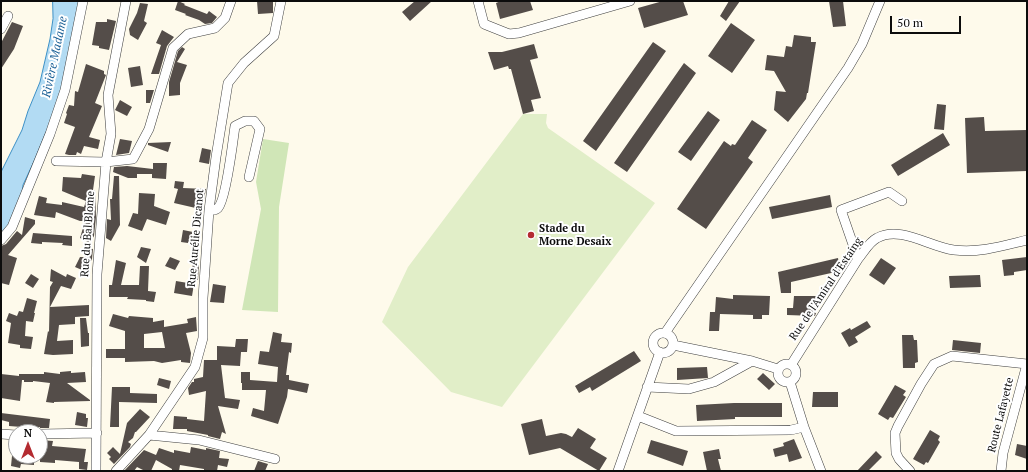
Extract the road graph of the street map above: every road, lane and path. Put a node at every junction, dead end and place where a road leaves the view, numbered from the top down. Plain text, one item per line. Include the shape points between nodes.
1 (83, 1) edge
2 (126, 1) edge
3 (231, 1) edge
4 (281, 1) edge
5 (478, 1) edge
6 (630, 1) edge
7 (874, 1) edge
8 (880, 1) edge
9 (8, 16) dead end
10 (870, 24) junction
11 (1, 29) edge
12 (56, 161) dead end
13 (106, 162) junction
14 (249, 177) dead end
15 (902, 201) dead end
16 (209, 210) junction
17 (1, 240) edge
18 (1027, 240) edge
19 (858, 259) junction
20 (665, 333) junction
21 (673, 345) junction
22 (660, 352) junction
23 (752, 361) junction
24 (1027, 364) edge
25 (791, 365) junction
26 (778, 369) junction
27 (790, 382) junction
28 (647, 387) junction
29 (638, 416) junction
30 (804, 427) junction
31 (97, 433) junction
32 (48, 434) edge
33 (149, 435) junction
34 (276, 459) dead end
35 (96, 471) edge
36 (116, 471) edge
37 (618, 471) edge
38 (820, 471) edge
39 (910, 471) edge
40 (1001, 471) edge

1 - 17 street via 70,72 57,115 12,227
2 - 13 street, Rue du Bal Blome via 108,95 111,134
3 - 13 street via 225,18 215,28 188,34 173,48 149,130 133,160
4 - 16 street, Rue Aurélie Dicanot via 274,36 244,63 228,83
5 - 6 street via 484,24 509,34
7 - 10 street
8 - 10 street
9 - 11 street
10 - 20 street via 848,68
12 - 13 street
13 - 31 street, Rue du Bal Blome via 97,274
14 - 16 street via 260,129 254,121 245,121 235,126 223,196 219,207
15 - 19 street via 889,192 841,210
16 - 33 street, Rue Aurélie Dicanot via 203,338 195,366
18 - 19 street, Rue de l'Amiral d'Estaing via 985,250 952,250 892,233 871,242
19 - 25 street, Rue de l'Amiral d'Estaing
20 - 21 street via 671,336
20 - 22 street via 654,338 653,345
21 - 22 street via 666,352
21 - 23 street
22 - 28 street
23 - 26 street
23 - 28 street via 714,382 689,389
24 - 39 street via 952,356 934,364 895,434 896,453
24 - 40 street, Route Lafayette via 1003,452
25 - 26 street via 786,364
25 - 27 street via 796,369 796,376
26 - 27 street via 779,378 783,382
27 - 30 street
28 - 29 street
29 - 30 street via 676,431 791,430
29 - 37 street
30 - 38 street
31 - 32 street
31 - 35 street, Rue du Bal Blome
33 - 34 street via 199,440
33 - 36 street, Rue Aurélie Dicanot

